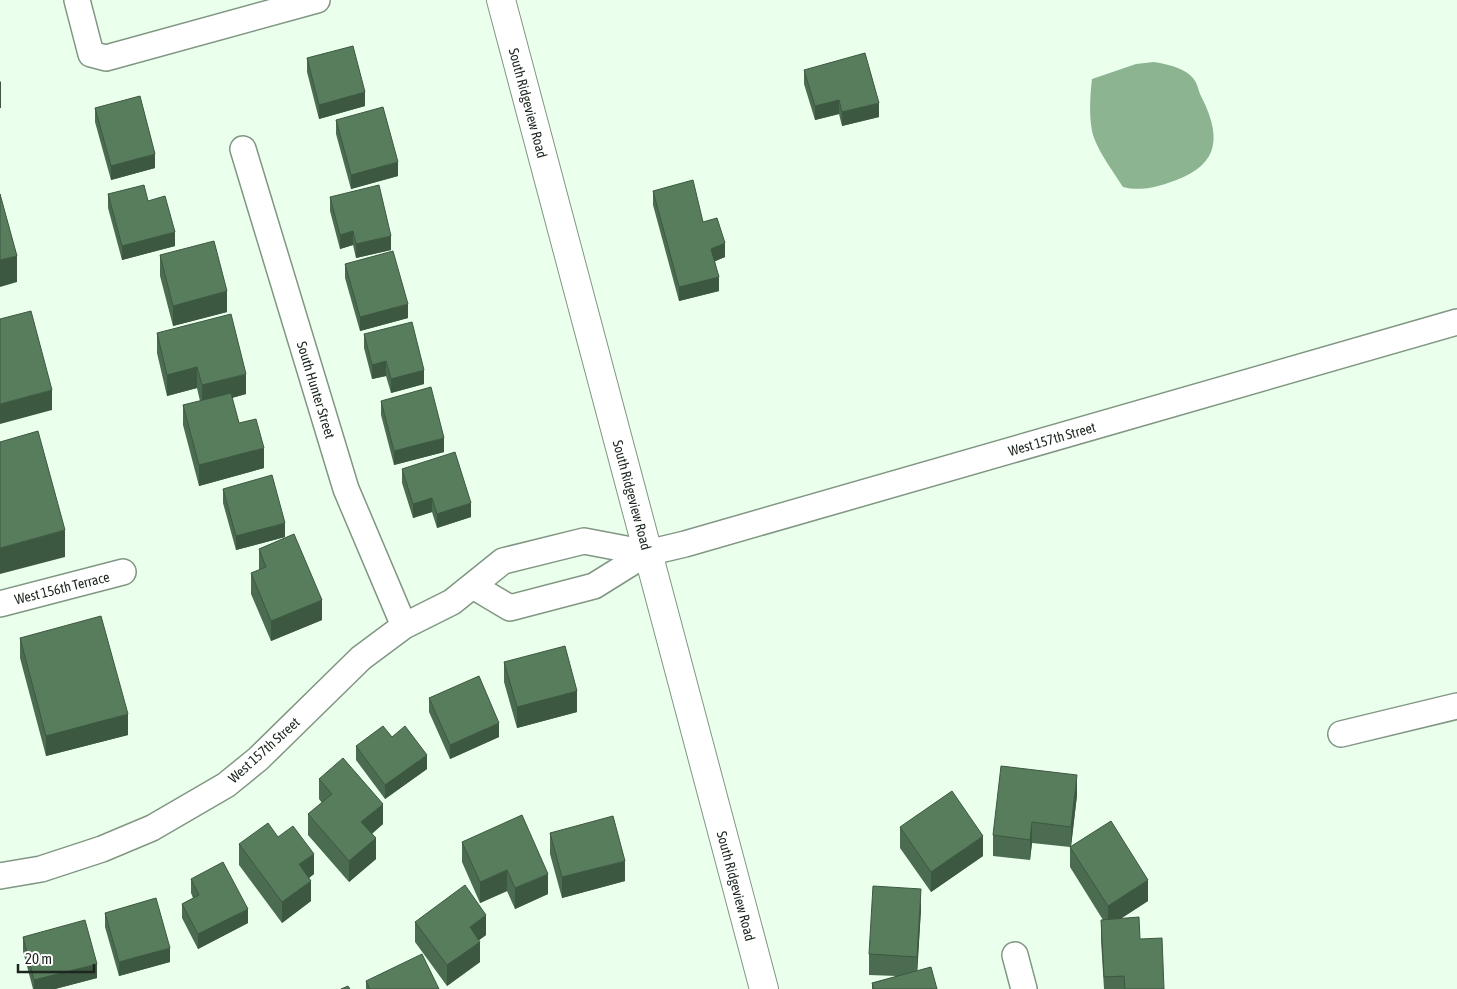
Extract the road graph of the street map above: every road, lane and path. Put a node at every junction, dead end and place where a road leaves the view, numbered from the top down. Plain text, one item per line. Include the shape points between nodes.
1 (77, 0) edge
2 (317, 0) edge
3 (501, 0) edge
4 (243, 149) dead end
5 (1457, 322) edge
6 (647, 553) junction
7 (123, 572) dead end
8 (473, 586) junction
9 (0, 604) edge
10 (404, 626) junction
11 (1457, 706) edge
12 (1342, 734) dead end
13 (0, 876) edge
14 (1015, 955) dead end
15 (764, 989) edge
16 (1024, 989) edge

1 - 2 street via 91,54 106,58
3 - 6 main road, South Ridgeview Road
4 - 10 street, South Hunter Street via 346,489
5 - 6 street, West 157th Street
6 - 8 street, West 157th Street via 584,542 503,561
6 - 8 street, West 157th Street via 594,586 510,608
6 - 15 main road, South Ridgeview Road
7 - 9 street, West 156th Terrace
8 - 10 street, West 157th Street via 452,602
10 - 13 street, West 157th Street via 361,658 258,759 226,785 152,828 41,869
11 - 12 street
14 - 16 street

